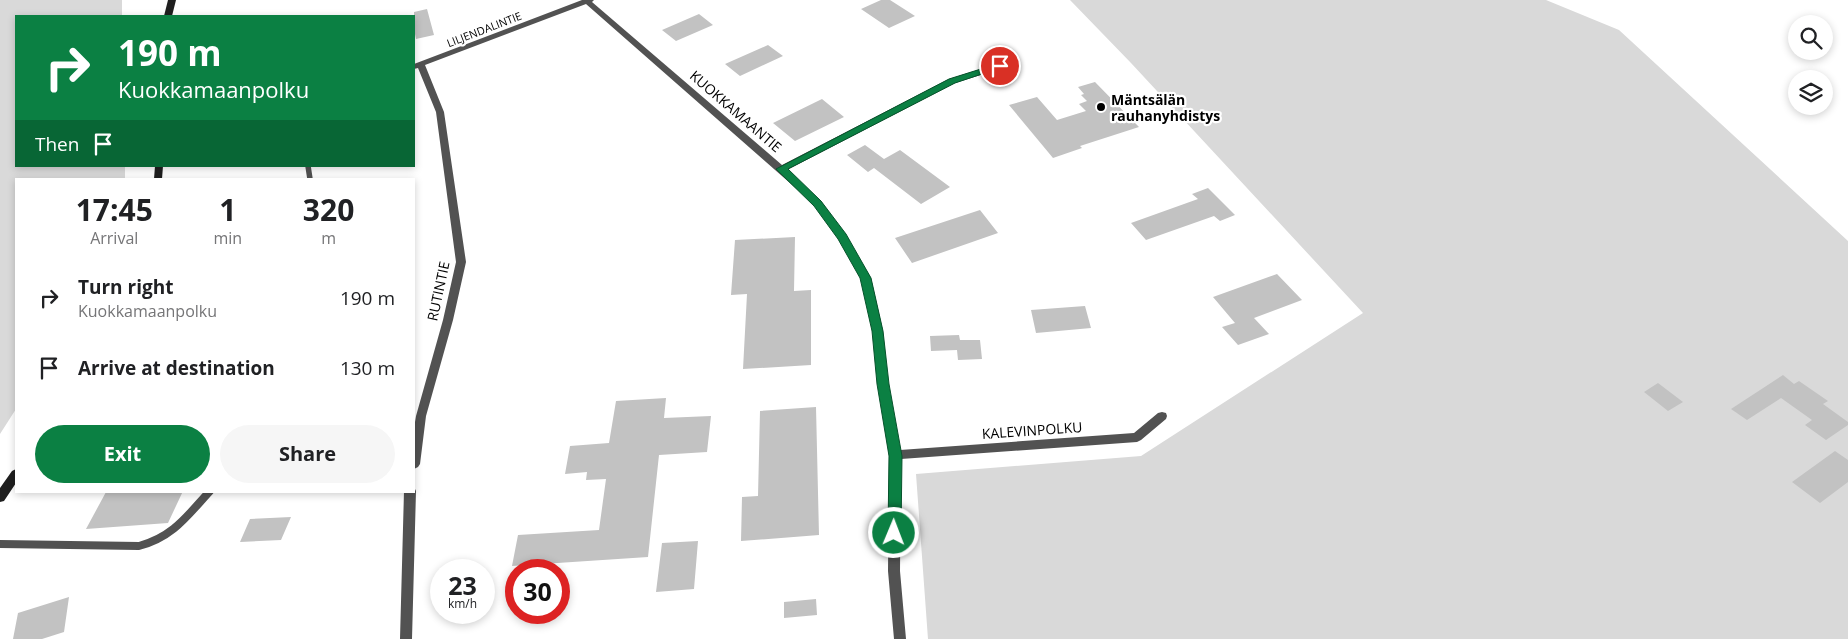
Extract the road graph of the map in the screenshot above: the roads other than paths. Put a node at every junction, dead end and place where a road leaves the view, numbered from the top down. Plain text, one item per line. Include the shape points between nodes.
1 (172, 0) edge
2 (588, 0) edge
3 (168, 15) edge
4 (417, 66) edge
5 (1000, 66) dead end
6 (781, 169) junction
7 (1162, 416) dead end
8 (895, 456) junction
9 (415, 457) edge
10 (15, 475) edge
11 (208, 493) edge
12 (410, 493) edge
13 (0, 497) edge
14 (0, 544) edge
15 (406, 639) edge
16 (900, 639) edge

1 - 3 main road
2 - 4 street, LILJENDALINTIE
2 - 6 street, KUOKKAMAANTIE
4 - 9 street, RUTINTIE via 440,112 461,262 421,416
5 - 6 street via 952,81
6 - 8 street, KUOKKAMAANTIE via 818,203 866,278 878,331
7 - 8 street, KALEVINPOLKU via 1137,437
8 - 16 street, KUOKKAMAANTIE via 894,572
10 - 13 main road
11 - 14 lane via 180,524 157,541 139,546
12 - 15 street

